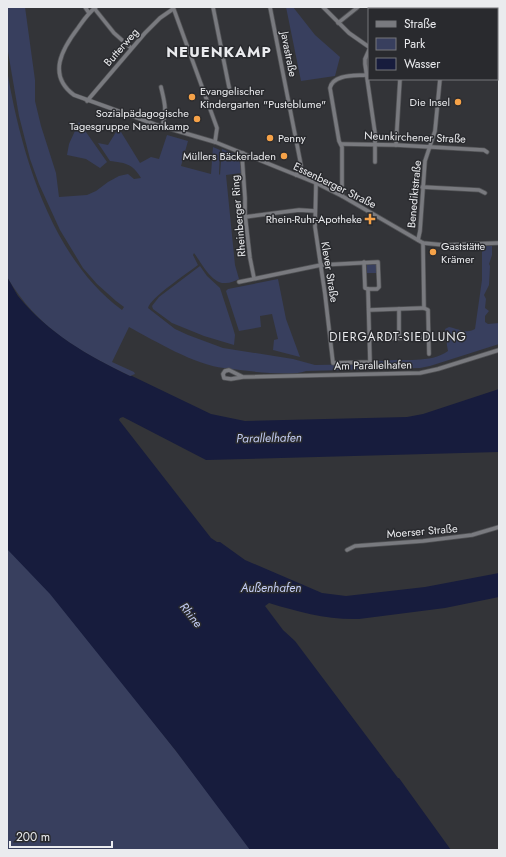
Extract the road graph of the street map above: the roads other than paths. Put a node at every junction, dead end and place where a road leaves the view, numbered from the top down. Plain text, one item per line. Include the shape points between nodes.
1 (85, 7) edge
2 (213, 7) edge
3 (270, 7) edge
4 (323, 7) edge
5 (358, 7) edge
6 (95, 8) edge
7 (173, 8) edge
8 (89, 13) junction
9 (338, 23) junction
10 (368, 46) edge
11 (131, 48) junction
12 (368, 52) edge
13 (366, 75) junction
14 (400, 80) edge
15 (440, 80) edge
16 (161, 87) dead end
17 (230, 92) dead end
18 (87, 101) junction
19 (162, 127) junction
20 (215, 142) junction
21 (341, 144) junction
22 (375, 144) junction
23 (396, 145) junction
24 (430, 146) junction
25 (487, 152) dead end
26 (243, 153) junction
27 (375, 162) dead end
28 (296, 175) junction
29 (316, 183) junction
30 (422, 187) junction
31 (485, 193) dead end
32 (342, 196) junction
33 (315, 211) junction
34 (245, 217) junction
35 (418, 240) junction
36 (423, 243) junction
37 (499, 243) edge
38 (364, 262) junction
39 (321, 265) junction
40 (254, 278) junction
41 (239, 282) dead end
42 (368, 289) junction
43 (424, 308) junction
44 (399, 309) junction
45 (369, 310) junction
46 (429, 337) junction
47 (399, 338) junction
48 (369, 339) junction
49 (499, 350) edge
50 (429, 354) dead end
51 (243, 377) junction
52 (499, 527) edge
53 (347, 550) dead end

1 - 8 street
2 - 17 street
3 - 28 street, Javastraße via 301,166
4 - 9 street
5 - 9 street
6 - 8 street, Essenberger Straße
6 - 11 street via 114,33
7 - 11 street, Butterweg
7 - 20 street via 217,128
8 - 18 street, Essenberger Straße via 66,44 59,66 61,79 68,90
9 - 10 street
11 - 18 street, Butterweg
12 - 13 street via 365,59
13 - 21 street via 338,78 332,82 332,108
13 - 22 street
14 - 23 street
15 - 24 street, Benediktstraße via 435,131
16 - 19 street via 166,104
18 - 19 street, Essenberger Straße
19 - 20 street, Essenberger Straße
20 - 26 street, Essenberger Straße
21 - 22 street, Neunkirchener Straße
21 - 32 street
22 - 23 street, Neunkirchener Straße
22 - 27 street
23 - 24 street, Neunkirchener Straße
24 - 25 street, Neunkirchener Straße
24 - 30 street, Benediktstraße via 425,161
26 - 28 street, Essenberger Straße
26 - 34 street, Rheinberger Ring
28 - 29 street, Essenberger Straße
29 - 32 street, Essenberger Straße
29 - 33 street, Klever Straße
30 - 31 street via 479,190
30 - 35 street, Benediktstraße
32 - 35 street, Essenberger Straße
33 - 34 street via 299,210
33 - 39 street, Klever Straße via 314,227
34 - 40 street, Rheinberger Ring
35 - 36 street, Essenberger Straße
36 - 37 street, Essenberger Straße
36 - 43 street
38 - 39 street
38 - 42 street via 365,288
38 - 42 street via 378,263 379,287
39 - 40 street
39 - 48 street, Klever Straße via 333,363 370,362
40 - 41 street
42 - 45 street
43 - 44 street
43 - 46 street via 428,310
44 - 45 street
44 - 47 street
45 - 48 street
46 - 47 street
46 - 50 street
47 - 48 street
49 - 51 street, Am Parallelhafen via 420,373
51 - 51 street, Am Parallelhafen via 229,370 225,371 223,376 226,379
52 - 53 street, Moerser Straße via 472,535 355,546

